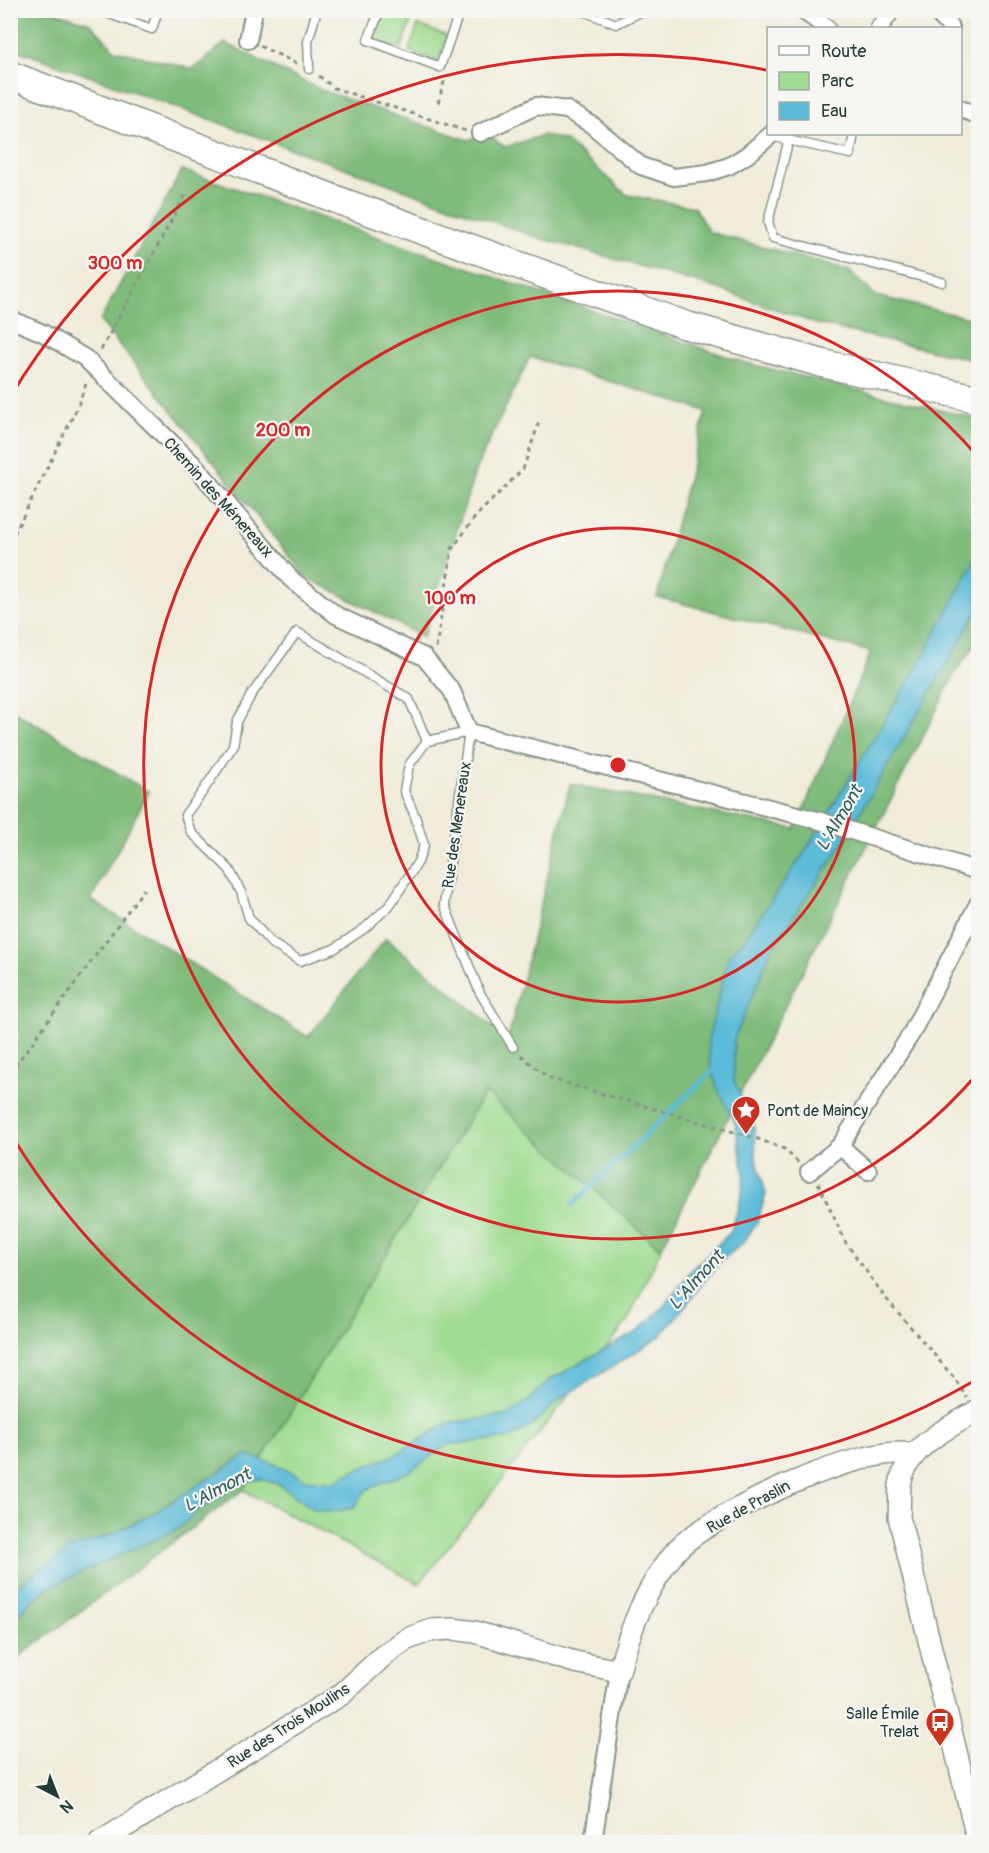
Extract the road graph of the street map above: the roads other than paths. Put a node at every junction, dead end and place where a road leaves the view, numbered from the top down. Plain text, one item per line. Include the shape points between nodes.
1 (98, 10) edge
2 (158, 10) edge
3 (254, 10) edge
4 (317, 10) edge
5 (380, 10) edge
6 (460, 10) edge
7 (581, 10) edge
8 (644, 10) edge
9 (802, 10) edge
10 (892, 10) edge
11 (935, 10) edge
12 (118, 14) edge
13 (826, 27) edge
14 (880, 27) edge
15 (950, 27) edge
16 (248, 40) road end
17 (10, 63) edge
18 (309, 69) road end
19 (10, 75) edge
20 (962, 110) edge
21 (978, 115) edge
22 (480, 133) road end
23 (771, 135) edge
24 (854, 135) edge
25 (789, 139) junction
26 (942, 282) dead end
27 (10, 320) edge
28 (972, 391) edge
29 (469, 732) junction
30 (427, 741) junction
31 (978, 871) edge
32 (978, 903) edge
33 (513, 1047) road end
34 (840, 1146) junction
35 (867, 1171) dead end
36 (809, 1172) road end
37 (978, 1411) edge
38 (913, 1455) junction
39 (619, 1671) junction
40 (100, 1842) edge
41 (593, 1842) edge
42 (978, 1842) edge

1 - 12 lane
2 - 12 lane via 152,29
3 - 16 street
4 - 18 lane via 308,41
5 - 6 lane via 368,40 440,67
7 - 8 lane via 616,24
9 - 13 street
10 - 14 street
11 - 15 street
17 - 28 main road via 617,289
19 - 28 main road via 343,202 685,325 820,363
20 - 21 street
22 - 23 street via 536,106 567,110 641,166 674,177 729,166
23 - 25 lane
24 - 25 lane via 849,154
25 - 26 lane via 768,222 773,238
27 - 29 street, Chemin des Ménereaux via 43,333 93,365 196,467 291,579 336,615 424,657 452,691
29 - 30 lane
29 - 31 street via 817,820
29 - 33 lane, Rue des Menereaux via 444,904 480,993
30 - 30 lane via 409,699 297,632 251,695 237,722 233,746 184,815 191,832 229,869 249,918 271,943 300,961 334,950 389,906 418,862 423,845 404,790 409,765
32 - 34 street via 911,1034
34 - 35 street
34 - 36 street
37 - 38 street
38 - 39 street, Rue de Praslin via 883,1453 797,1480 706,1528 677,1550 647,1591 628,1636
38 - 42 street via 901,1483 899,1517
39 - 40 street, Rue des Trois Moulins via 475,1632 432,1630 407,1640 384,1656 342,1694
39 - 41 street, Rue de Praslin

